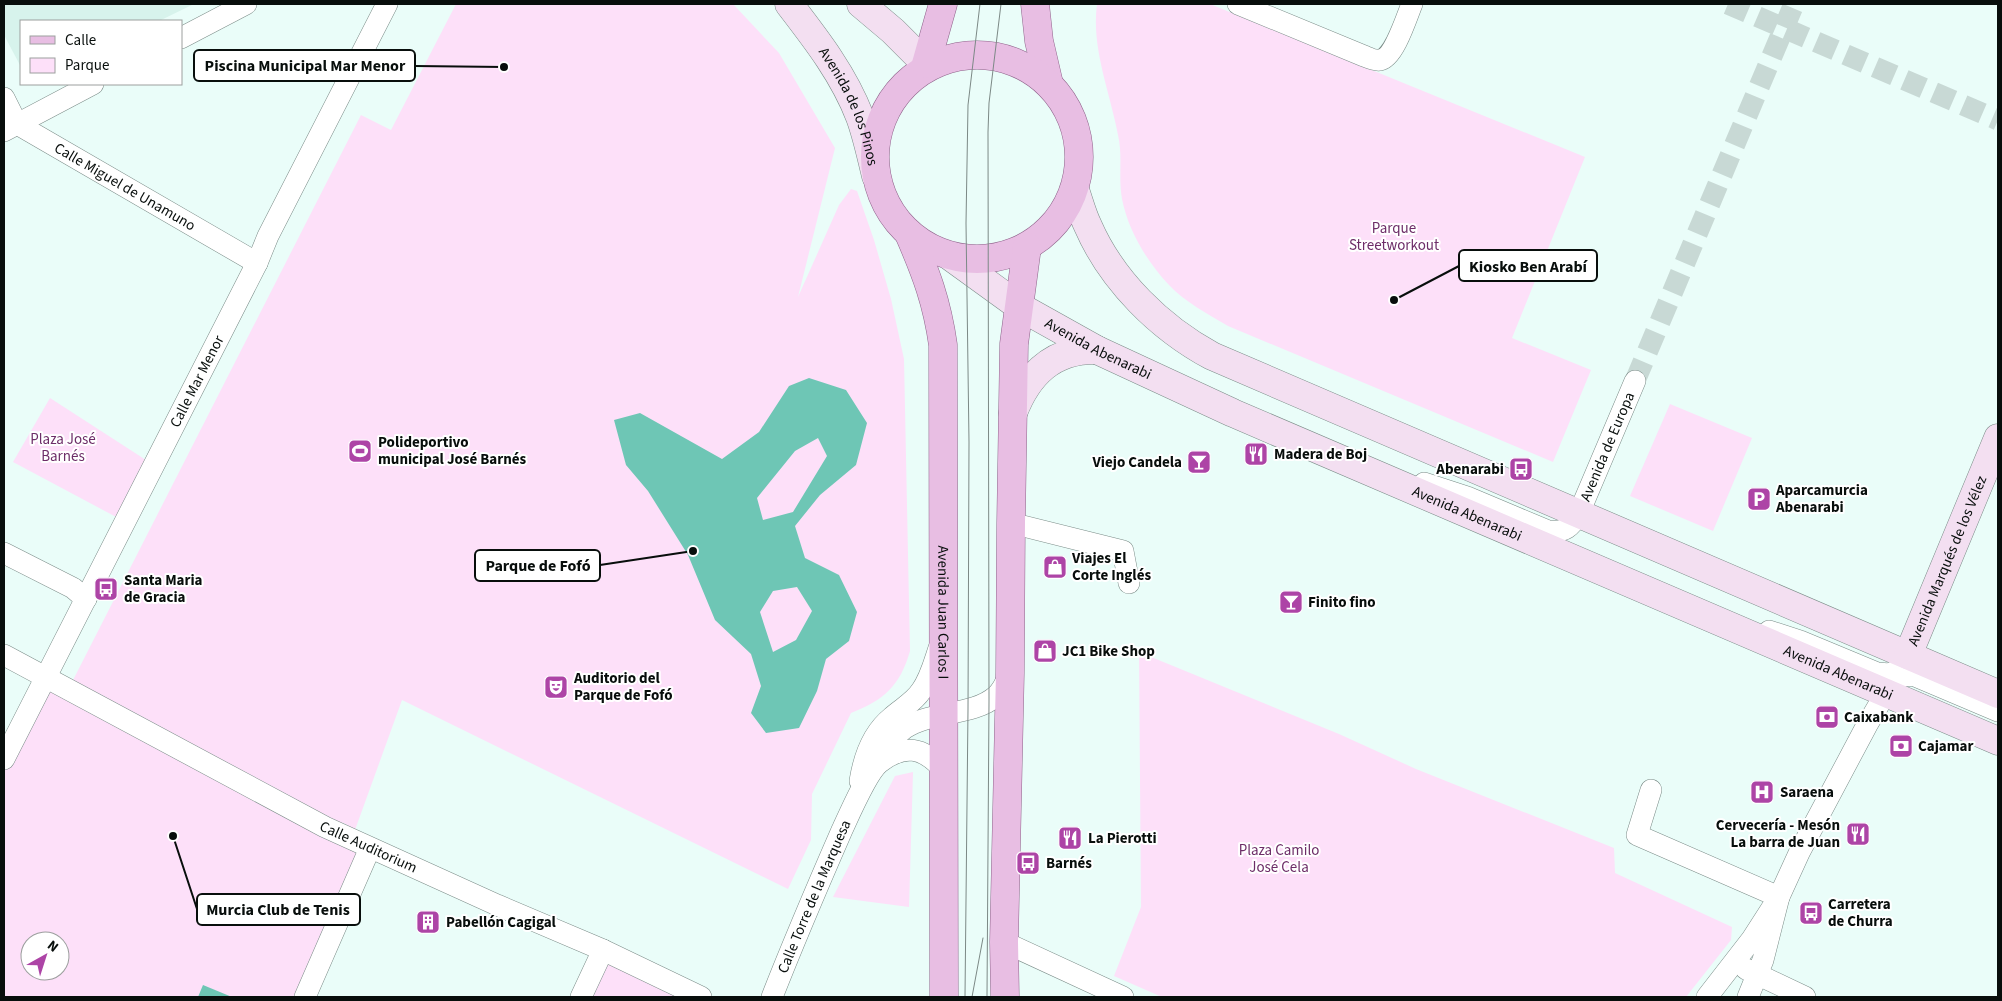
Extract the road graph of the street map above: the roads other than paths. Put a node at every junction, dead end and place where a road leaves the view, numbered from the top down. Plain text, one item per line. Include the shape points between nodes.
1 (246, 4) edge
2 (387, 4) edge
3 (772, 4) edge
4 (789, 4) edge
5 (861, 4) edge
6 (943, 4) edge
7 (1035, 4) edge
8 (1238, 4) edge
9 (1412, 4) edge
10 (182, 37) edge
11 (816, 39) junction
12 (926, 64) junction
13 (1049, 84) junction
14 (91, 85) edge
15 (4, 98) edge
16 (10, 127) edge
17 (876, 176) junction
18 (1075, 190) junction
19 (909, 234) junction
20 (1026, 247) junction
21 (951, 257) junction
22 (257, 264) junction
23 (1020, 306) junction
24 (1097, 350) junction
25 (1635, 381) tunnel mouth
26 (1013, 413) junction
27 (1998, 438) edge
28 (1382, 477) junction
29 (1579, 513) junction
30 (1010, 523) junction
31 (4, 553) edge
32 (1129, 583) dead end
33 (86, 599) junction
34 (944, 632) junction
35 (4, 655) edge
36 (1010, 673) junction
37 (1897, 674) junction
38 (46, 676) junction
39 (1998, 694) edge
40 (1998, 711) edge
41 (944, 715) junction
42 (1998, 741) edge
43 (6, 751) edge
44 (877, 764) junction
45 (944, 770) junction
46 (1651, 790) dead end
47 (858, 796) junction
48 (370, 848) junction
49 (1779, 897) junction
50 (1004, 942) junction
51 (603, 950) junction
52 (1734, 962) junction
53 (1758, 975) junction
54 (305, 997) edge
55 (581, 997) edge
56 (701, 997) edge
57 (772, 997) edge
58 (944, 997) edge
59 (1005, 997) edge
60 (1122, 997) edge
61 (1707, 997) edge
62 (1748, 997) edge
63 (1805, 997) edge

1 - 10 street
2 - 22 street, Calle Mar Menor via 268,236
3 - 11 street, Avenida de los Pinos
4 - 11 main road, Avenida de los Pinos
5 - 12 main road
6 - 12 main road
7 - 13 main road
8 - 9 street via 1380,60 1393,50
11 - 17 main road, Avenida de los Pinos via 844,82 860,117
12 - 13 main road via 963,55 985,56 1020,63
12 - 17 main road via 906,80 884,112 876,136
13 - 18 main road via 1070,113 1078,136 1080,156
14 - 16 street
15 - 16 street
16 - 22 street, Calle Miguel de Unamuno
17 - 19 main road via 890,211
18 - 20 main road via 1053,226
18 - 29 main road, Avenida Abenarabi via 1088,226 1122,280 1159,319 1192,345
19 - 21 main road
19 - 34 main road, Avenida Juan Carlos I via 932,290 943,345
20 - 21 main road via 986,259
20 - 23 main road
21 - 23 main road, Avenida Abenarabi
22 - 33 street, Calle Mar Menor
23 - 24 main road, Avenida Abenarabi
23 - 26 main road via 1014,344
24 - 26 main road via 1073,352 1049,362 1020,394
24 - 28 main road, Avenida Abenarabi
25 - 29 street, Avenida de Europa
26 - 30 main road
27 - 37 main road, Avenida Marqués de los Vélez
28 - 29 street, Avenida de Europa via 1429,484 1548,531 1566,530
28 - 37 main road, Avenida Abenarabi via 1706,615
29 - 37 main road, Avenida Abenarabi
30 - 32 street via 1123,551
30 - 36 main road
31 - 33 street via 73,588
33 - 38 street, Calle Mar Menor
34 - 41 main road, Avenida Juan Carlos I
34 - 47 street, Calle Torre de la Marquesa via 921,692 880,729 869,746
35 - 38 street, Calle Auditorium
36 - 41 street, Calle Torre de la Marquesa via 1004,687 989,701
36 - 50 main road
37 - 39 main road, Avenida Abenarabi
37 - 40 street via 1913,675
37 - 42 main road, Avenida Abenarabi
37 - 49 street, Avenida Marqués de los Vélez via 1818,816
38 - 43 street, Calle Mar Menor
38 - 48 street, Calle Auditorium via 325,827
41 - 44 street, Calle Torre de la Marquesa via 905,728
41 - 45 main road, Avenida Juan Carlos I
44 - 45 street via 899,752 917,750 935,760
44 - 47 street, Calle Torre de la Marquesa
45 - 58 main road, Avenida Juan Carlos I
46 - 49 street via 1637,835
47 - 57 street, Calle Torre de la Marquesa via 795,935
48 - 51 street, Calle Auditorium
48 - 54 street
49 - 52 street
49 - 53 street, Avenida Marqués de los Vélez
50 - 59 main road
50 - 60 street
51 - 55 street
51 - 56 street, Calle Auditorium
52 - 53 street
52 - 61 street
53 - 62 street, Avenida Marqués de los Vélez
53 - 63 street

